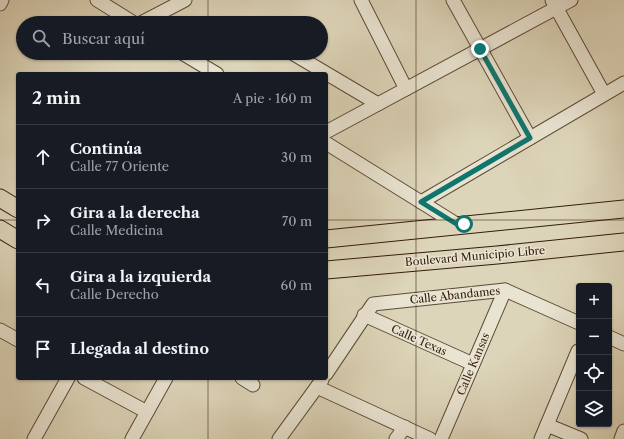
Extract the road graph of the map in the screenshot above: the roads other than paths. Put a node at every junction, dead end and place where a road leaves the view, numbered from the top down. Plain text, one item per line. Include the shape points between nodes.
1 (2, 0) edge
2 (97, 0) edge
3 (185, 0) edge
4 (361, 0) edge
5 (453, 0) edge
6 (570, 0) edge
7 (0, 4) edge
8 (554, 4) edge
9 (123, 16) edge
10 (154, 16) edge
11 (480, 49) junction
12 (193, 60) edge
13 (304, 60) edge
14 (213, 72) edge
15 (324, 72) edge
16 (328, 74) edge
17 (624, 83) edge
18 (406, 89) junction
19 (604, 94) junction
20 (378, 104) junction
21 (328, 131) edge
22 (530, 138) junction
23 (328, 144) edge
24 (0, 198) edge
25 (421, 202) junction
26 (16, 208) edge
27 (624, 209) edge
28 (458, 225) junction
29 (0, 229) edge
30 (16, 239) edge
31 (328, 239) edge
32 (624, 242) edge
33 (328, 270) edge
34 (505, 290) junction
35 (364, 315) junction
36 (576, 322) edge
37 (0, 330) edge
38 (612, 338) edge
39 (16, 339) edge
40 (624, 344) edge
41 (576, 355) edge
42 (473, 364) junction
43 (328, 371) edge
44 (67, 380) edge
45 (88, 380) edge
46 (165, 380) edge
47 (320, 382) edge
48 (147, 412) junction
49 (547, 425) junction
50 (405, 427) junction
51 (624, 432) edge
52 (34, 439) edge
53 (132, 439) edge
54 (279, 439) edge
55 (396, 439) edge
56 (430, 439) edge
57 (441, 439) edge
58 (541, 439) edge
59 (581, 439) edge
60 (621, 439) edge

1 - 7 street
2 - 9 street
3 - 10 street
4 - 18 street
5 - 11 street
6 - 8 street
8 - 11 street
8 - 19 street
11 - 18 street
11 - 22 street
12 - 14 street
13 - 15 street
16 - 20 street
17 - 19 street
18 - 20 street
19 - 22 street
20 - 21 street
22 - 25 street
23 - 25 street
24 - 26 main road
25 - 28 street
27 - 28 main road
28 - 31 main road
29 - 30 main road
32 - 33 main road, Boulevard Municipio Libre
34 - 35 street, Calle Abandames via 373,304
34 - 36 street, Calle Abandames
34 - 42 street, Calle Kansas
35 - 42 street, Calle Texas
35 - 43 street
37 - 39 street
38 - 40 street
41 - 49 street
42 - 57 street, Calle Kansas
44 - 52 street
45 - 48 street
46 - 48 street
47 - 50 street
47 - 54 street
48 - 53 street
49 - 58 street
49 - 59 street
50 - 55 street
50 - 56 street
51 - 60 street

